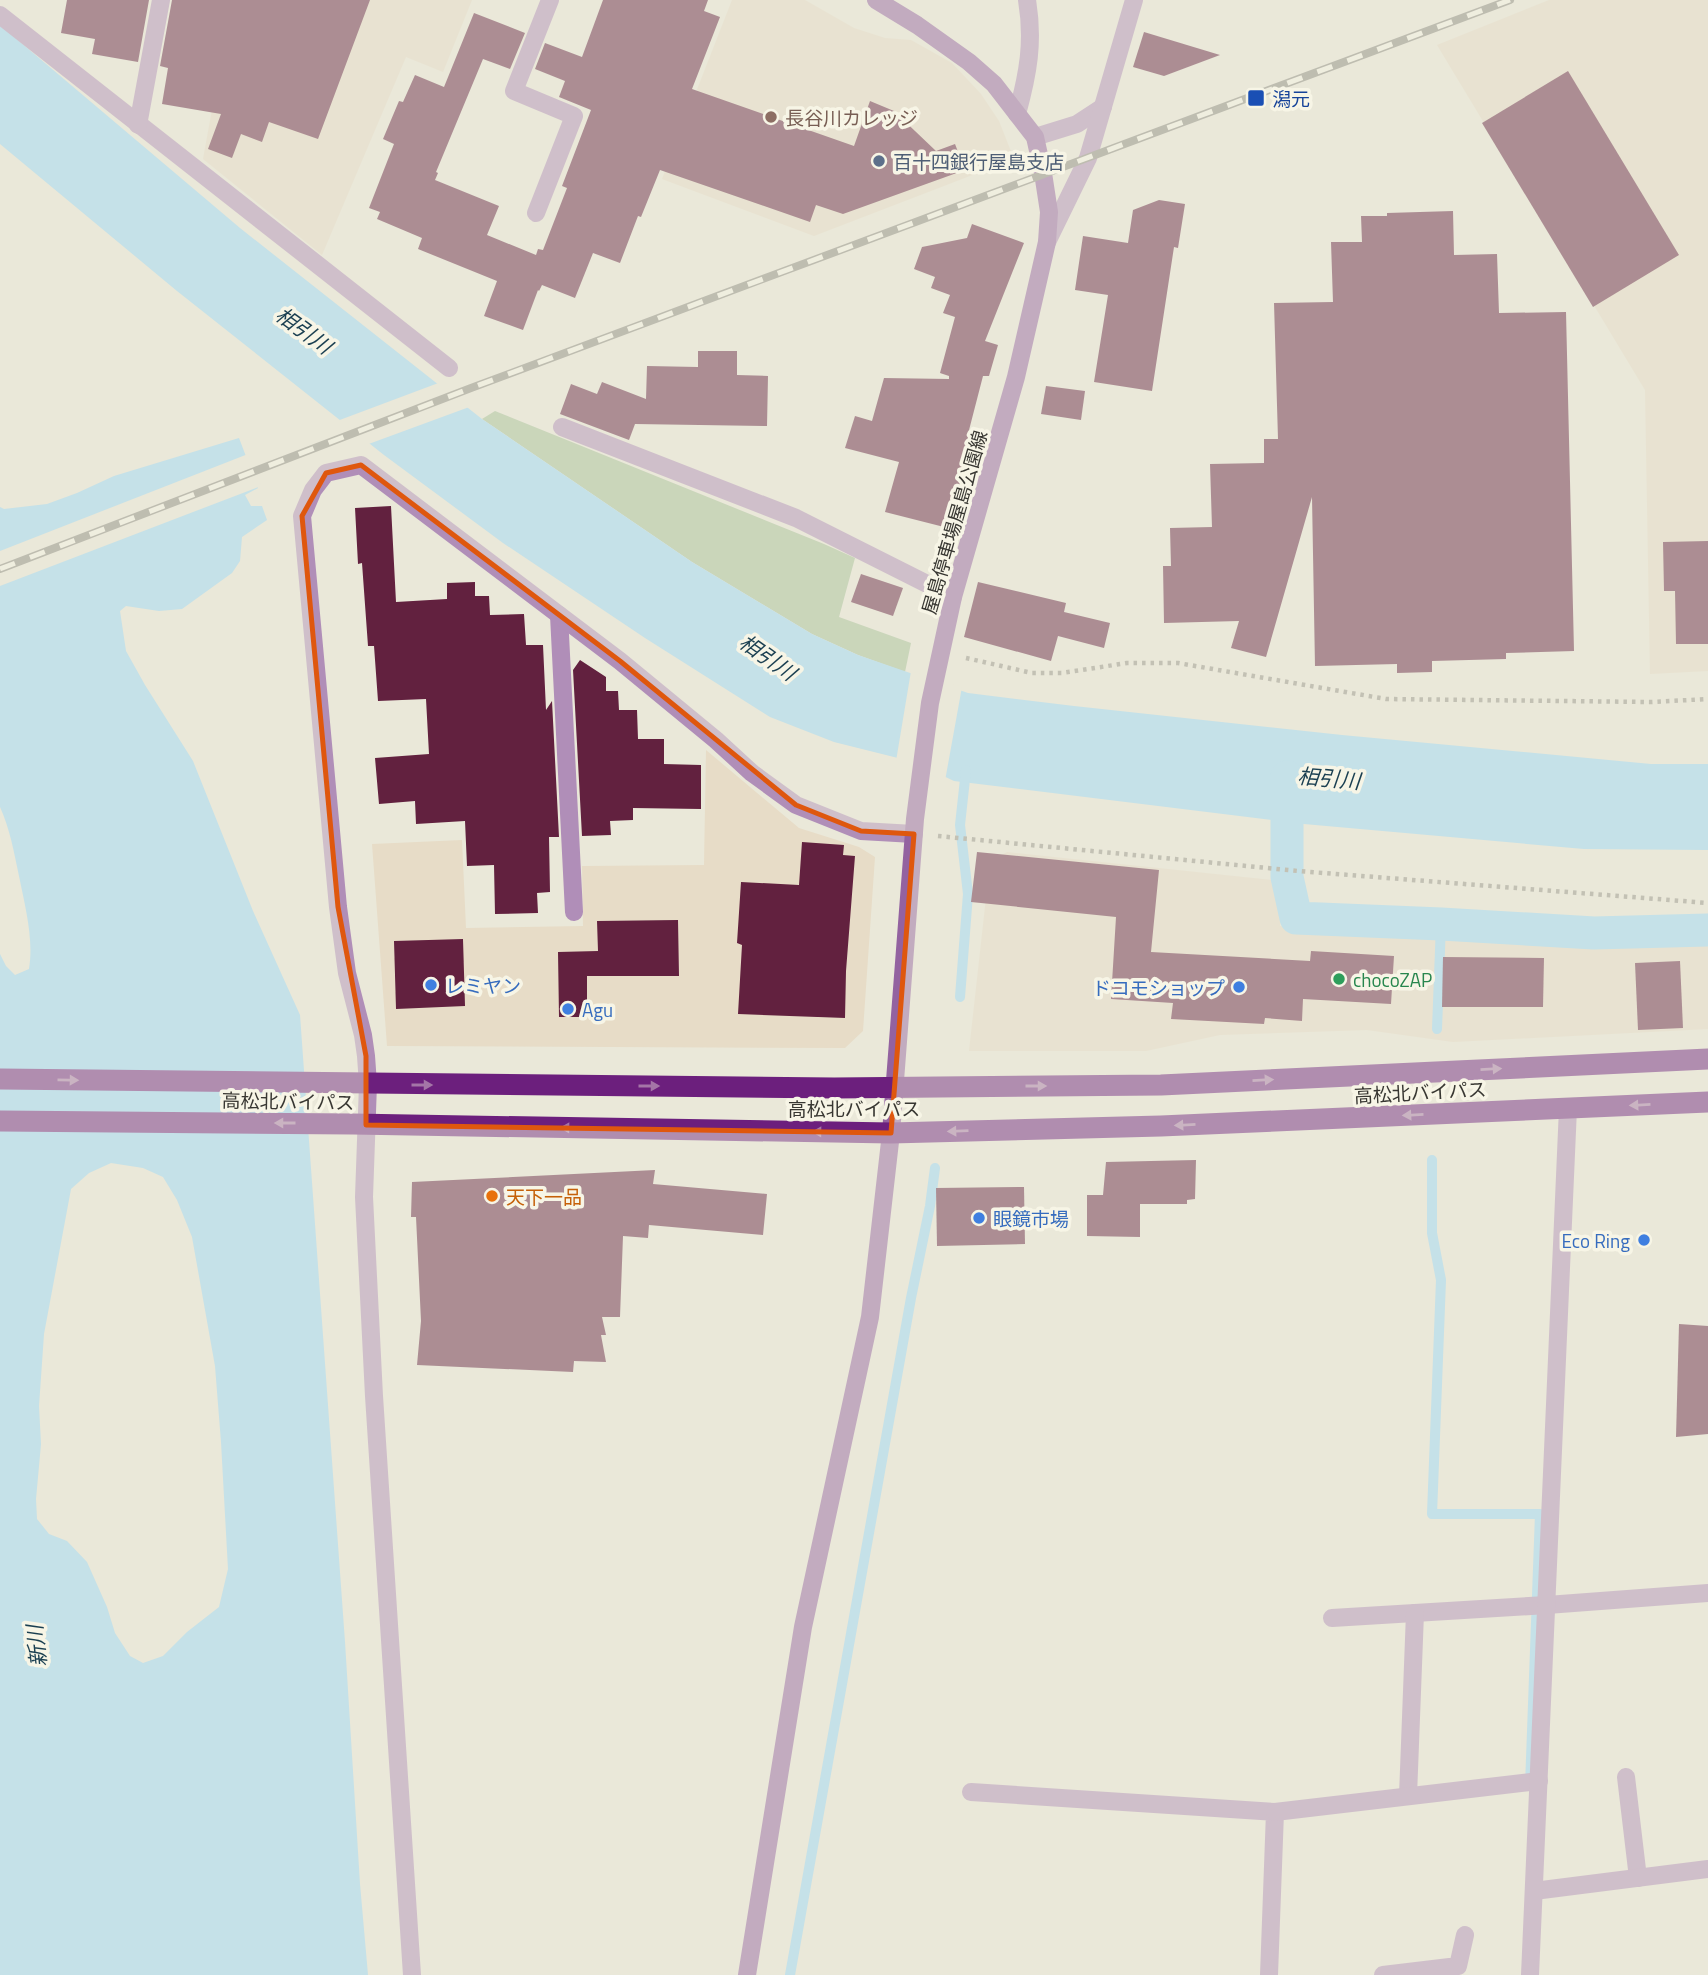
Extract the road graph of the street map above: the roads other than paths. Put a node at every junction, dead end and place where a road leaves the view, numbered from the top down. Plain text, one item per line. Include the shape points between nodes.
1 (161, 0) edge
2 (550, 0) edge
3 (876, 0) edge
4 (1027, 0) edge
5 (1134, 0) edge
6 (0, 15) edge
7 (1103, 107) junction
8 (1017, 114) junction
9 (138, 125) junction
10 (1035, 137) junction
11 (536, 213) dead end
12 (1047, 242) junction
13 (449, 368) dead end
14 (562, 427) dead end
15 (953, 597) junction
16 (559, 615) junction
17 (914, 826) junction
18 (574, 912) dead end
19 (1708, 1059) edge
20 (0, 1079) edge
21 (360, 1084) junction
22 (894, 1087) junction
23 (1708, 1102) edge
24 (1567, 1108) junction
25 (0, 1121) edge
26 (360, 1125) junction
27 (891, 1133) junction
28 (1708, 1593) edge
29 (1547, 1605) junction
30 (1415, 1613) junction
31 (1332, 1618) dead end
32 (1626, 1777) dead end
33 (1538, 1781) junction
34 (971, 1792) dead end
35 (1408, 1796) junction
36 (1275, 1812) junction
37 (1708, 1869) edge
38 (1638, 1878) junction
39 (1534, 1891) junction
40 (1465, 1935) dead end
41 (412, 1975) edge
42 (747, 1975) edge
43 (1269, 1975) edge
44 (1382, 1975) edge
45 (1530, 1975) edge

1 - 9 street
2 - 11 street via 514,91 574,116
3 - 8 main road, 屋島停車場屋島公園線 via 969,62
4 - 8 street via 1031,37 1028,75
5 - 7 street
6 - 9 street
7 - 10 street via 1077,124
7 - 12 street via 1088,158
8 - 10 main road, 屋島停車場屋島公園線
9 - 13 street
10 - 12 main road, 屋島停車場屋島公園線 via 1049,212
12 - 15 main road, 屋島停車場屋島公園線 via 1016,376
14 - 15 street via 796,518
15 - 17 main road, 屋島停車場屋島公園線 via 939,656
16 - 17 street via 796,805 861,831
16 - 18 street
16 - 21 street via 360,465 326,473 313,490 302,516 337,895 347,972 363,1035
17 - 22 main road, 屋島停車場屋島公園線
22 -> 19 highway, 高松北バイパス via 1161,1085
20 -> 21 highway, 高松北バイパス
21 -> 22 highway, 高松北バイパス
21 - 26 street
22 - 27 main road, 屋島停車場屋島公園線
23 -> 24 highway, 高松北バイパス
24 -> 27 highway, 高松北バイパス
24 - 29 street
26 -> 25 highway, 高松北バイパス
27 -> 26 highway, 高松北バイパス
26 - 41 street via 373,1396
27 - 42 main road, 屋島停車場屋島公園線 via 870,1317 803,1627
28 - 29 street
29 - 30 street
29 - 33 street
30 - 31 street
30 - 35 street
32 - 38 street
33 - 35 street
33 - 39 street
34 - 36 street
35 - 36 street
36 - 43 street
37 - 38 street
38 - 39 street
39 - 45 street
40 - 44 street via 1458,1966

